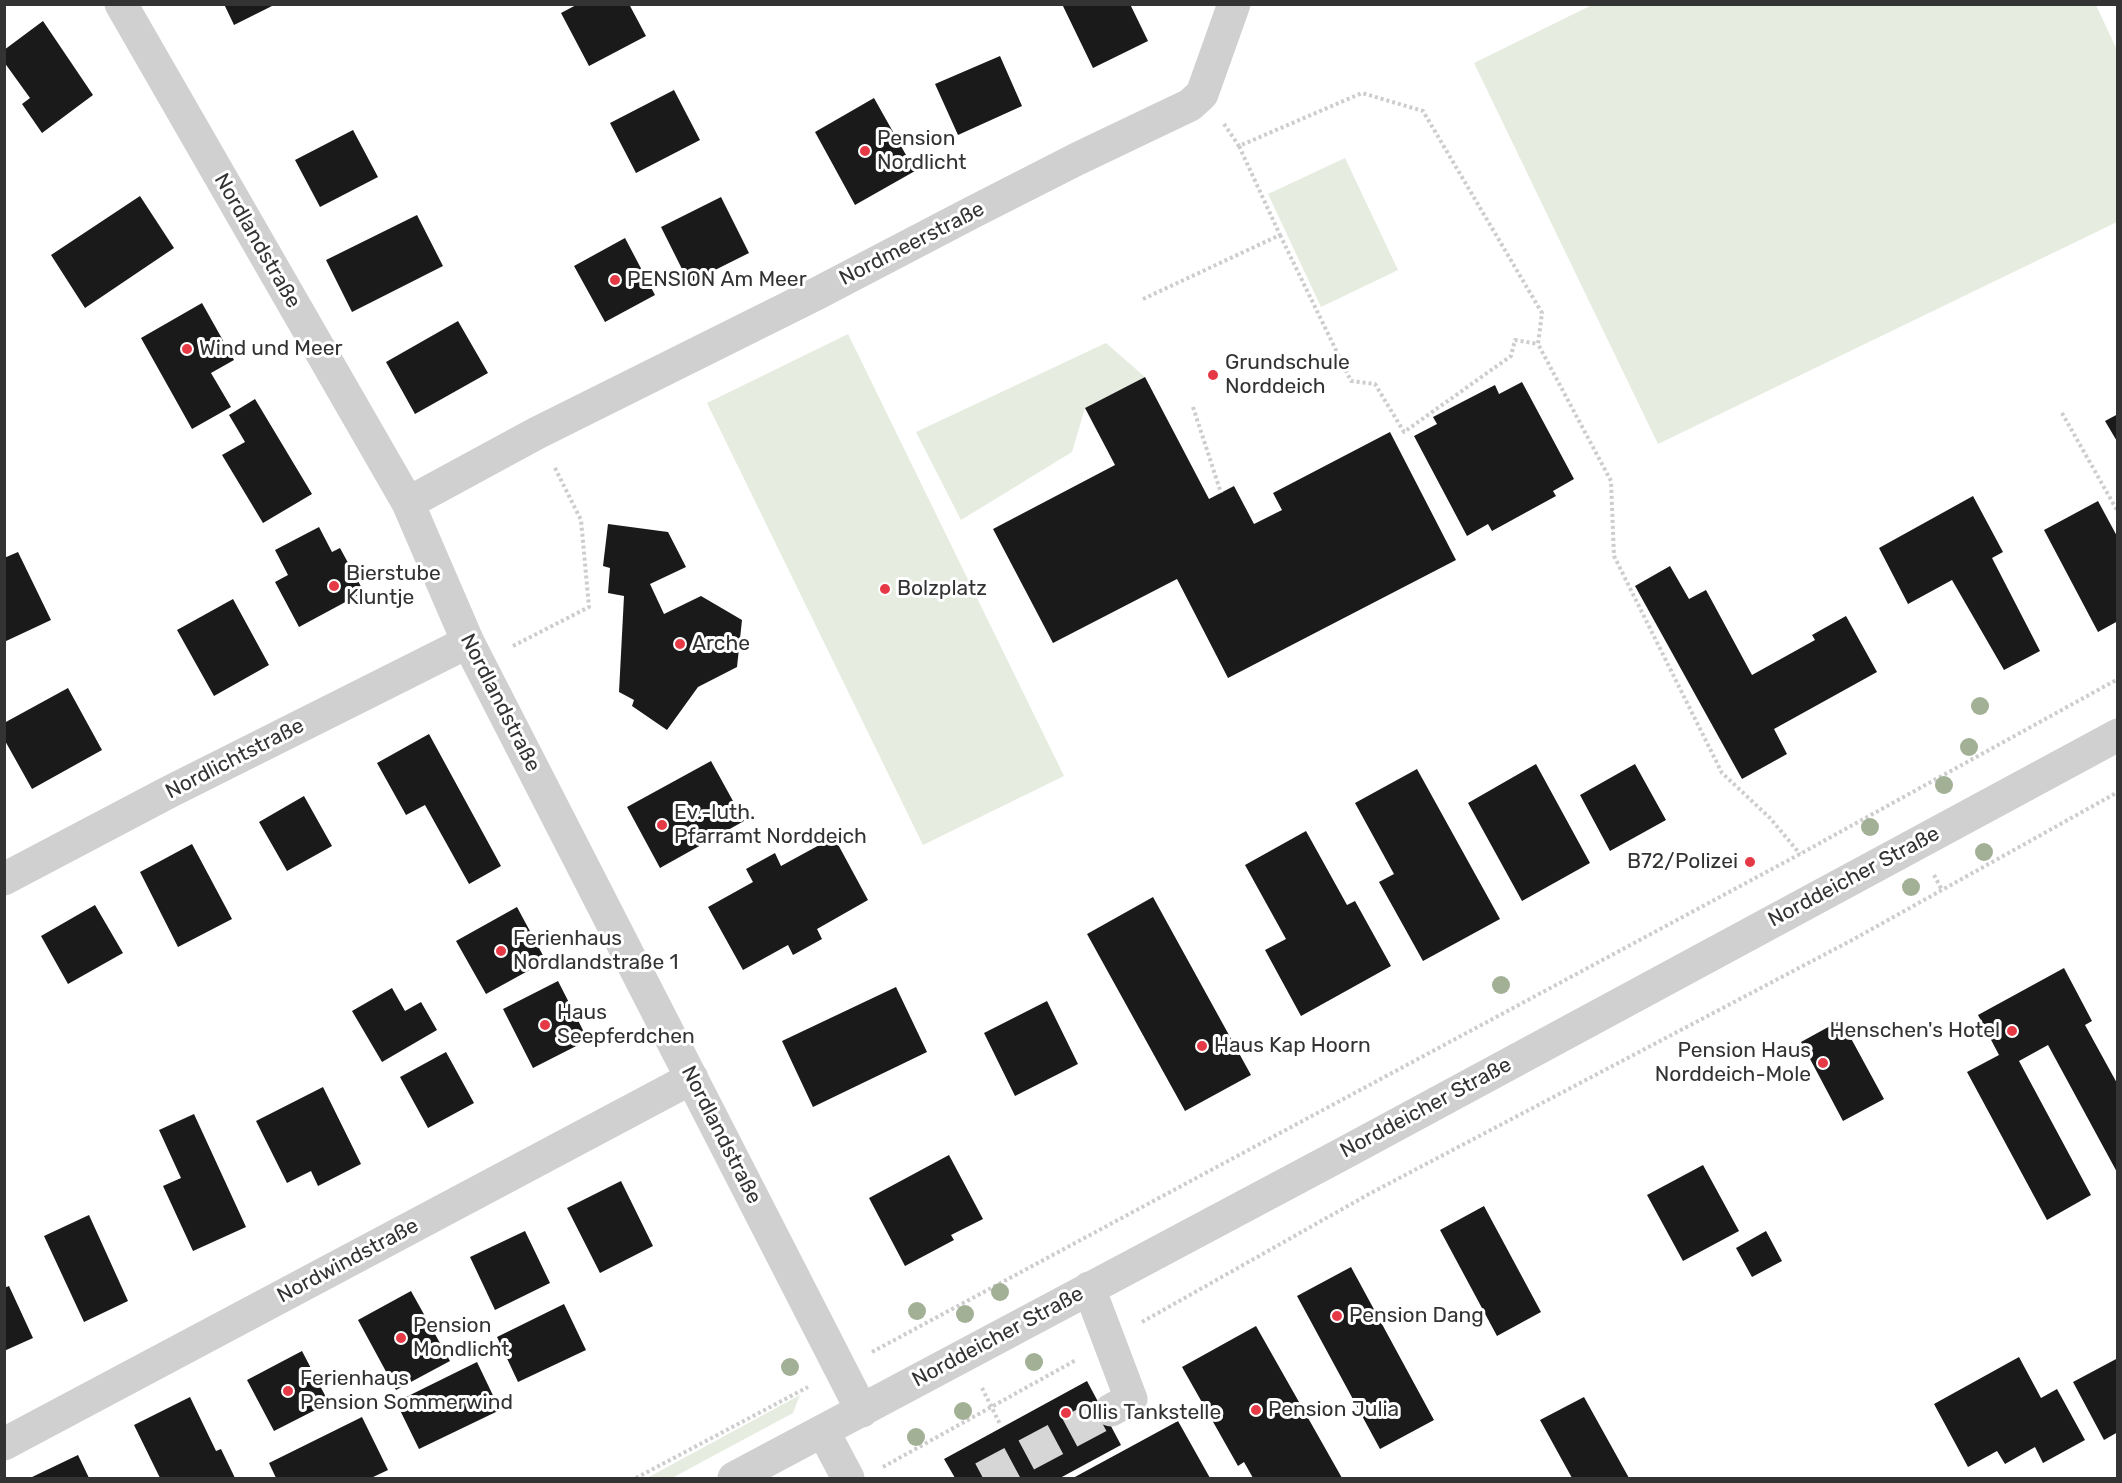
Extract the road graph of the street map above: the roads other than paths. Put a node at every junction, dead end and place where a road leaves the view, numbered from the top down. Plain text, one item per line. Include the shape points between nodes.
1 (121, 4) edge
2 (1234, 4) edge
3 (408, 503) junction
4 (473, 652) junction
5 (2118, 735) edge
6 (7, 872) edge
7 (692, 1078) junction
8 (1089, 1288) junction
9 (1111, 1410) tunnel mouth
10 (862, 1411) junction
11 (823, 1431) junction
12 (4, 1444) edge
13 (734, 1479) edge
14 (848, 1479) edge

1 - 3 street, Nordlandstraße
2 - 3 street, Nordmeerstraße via 1202,94 1190,105 1077,159
3 - 4 street, Nordlandstraße
4 - 6 street, Nordlichtstraße via 169,792
4 - 7 street, Nordlandstraße
5 - 8 street, Norddeicher Straße
7 - 10 street, Nordlandstraße
7 - 12 street, Nordwindstraße
8 - 9 street via 1131,1399
8 - 10 street, Norddeicher Straße
10 - 11 street, Norddeicher Straße
11 - 13 street, Norddeicher Straße
11 - 14 street

